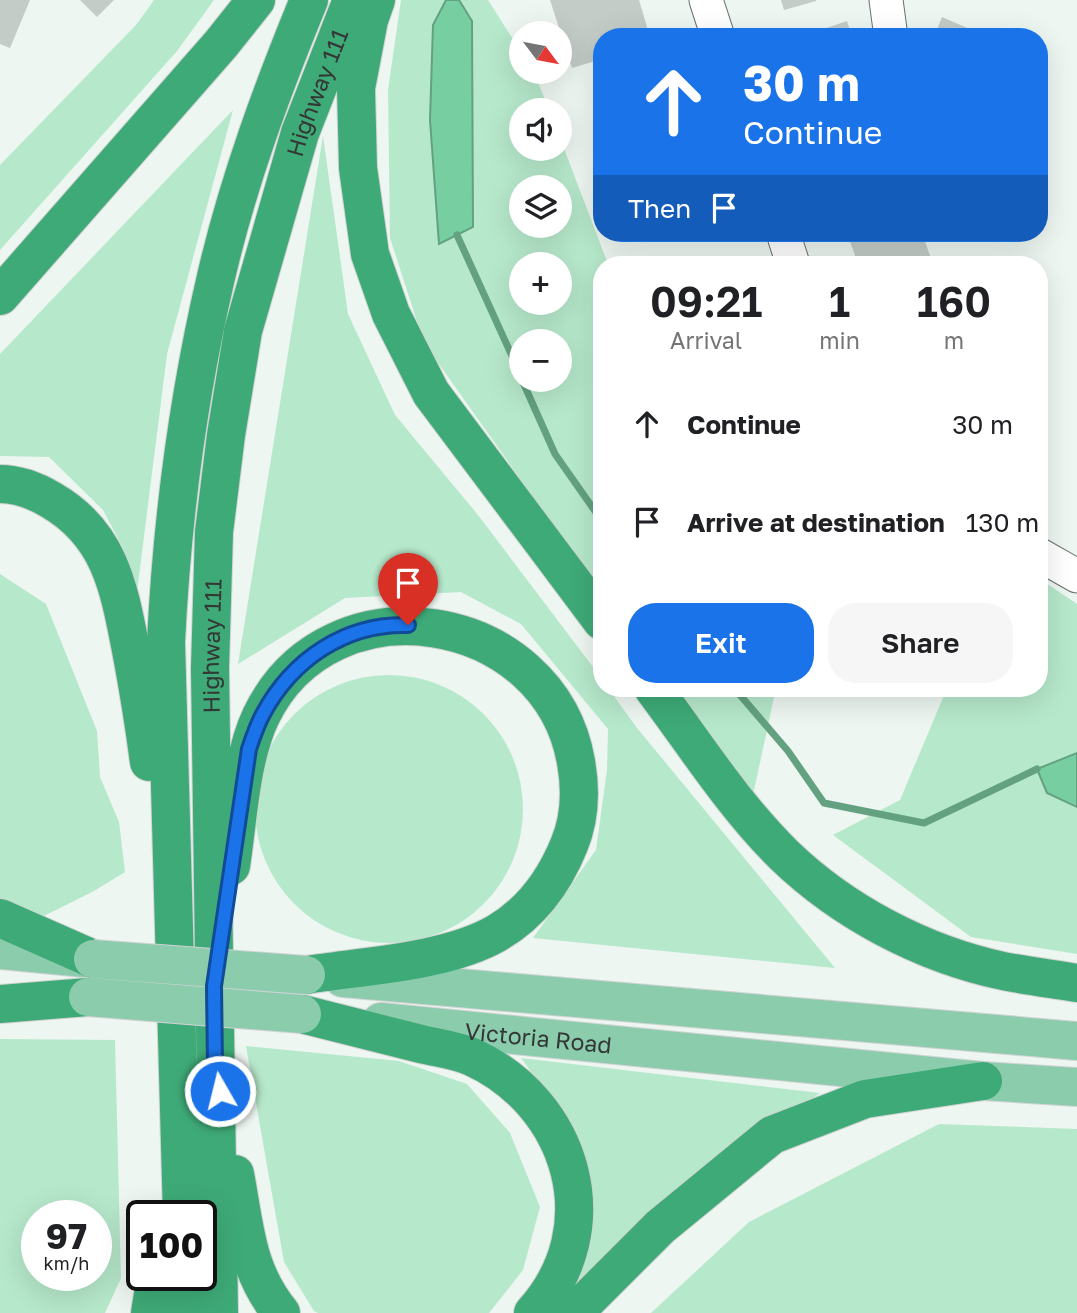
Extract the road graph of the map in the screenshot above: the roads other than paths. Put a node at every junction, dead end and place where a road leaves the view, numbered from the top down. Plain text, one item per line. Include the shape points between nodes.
1 (256, 0) edge
2 (309, 0) edge
3 (352, 0) edge
4 (376, 0) edge
5 (705, 0) edge
6 (886, 0) edge
7 (715, 28) edge
8 (890, 28) edge
9 (0, 296) edge
10 (0, 484) edge
11 (1077, 548) edge
12 (1048, 553) edge
13 (1048, 559) edge
14 (1077, 576) edge
15 (593, 609) edge
16 (660, 697) edge
17 (175, 914) junction
18 (0, 918) edge
19 (0, 950) edge
20 (93, 959) junction
21 (306, 975) junction
22 (1077, 983) edge
23 (214, 986) junction
24 (0, 988) edge
25 (88, 998) junction
26 (0, 1004) edge
27 (302, 1014) junction
28 (1077, 1041) edge
29 (215, 1065) junction
30 (983, 1081) junction
31 (1077, 1087) edge
32 (180, 1106) junction
33 (160, 1200) edge
34 (182, 1200) edge
35 (154, 1291) edge
36 (183, 1291) edge
37 (150, 1313) edge
38 (183, 1313) edge
39 (219, 1313) edge
40 (281, 1313) edge
41 (533, 1313) edge
42 (574, 1313) edge

1 - 9 highway
2 - 17 highway, Highway 111 via 247,164 216,275 188,419 169,573 166,642
3 - 23 highway, Highway 111 via 283,186 243,331 226,435 214,532 210,668
4 - 15 highway via 356,88 358,168 370,254 391,314 431,393
5 - 7 street
6 - 8 street
10 - 17 highway via 45,496 78,518 99,544 114,575 141,702 163,870
11 - 12 street
13 - 14 street
16 - 22 highway via 744,810 784,855 824,889 874,922 932,949 1002,971
17 - 32 highway, Highway 111
18 - 20 highway
19 - 20 main road, Victoria Road
20 - 21 main road, Victoria Road, bridge
21 - 23 highway via 471,946 528,911 553,877 575,832 578,776 572,738 558,707 539,684 496,649 448,631 393,625 342,637 317,650 278,689 261,716 249,749
21 - 28 main road, Victoria Road
23 - 29 highway, Highway 111
24 - 25 main road, Victoria Road
25 - 26 highway
25 - 27 main road, Victoria Road, bridge
27 - 30 main road, Victoria Road
27 - 41 highway via 470,1056 526,1096 547,1121 564,1149 571,1175 573,1222 566,1259 554,1286
29 - 39 highway, Highway 111
29 - 40 highway via 254,1272
30 - 31 main road, Victoria Road
30 - 42 highway via 865,1098 772,1135 660,1227
32 - 33 highway
32 - 34 highway, Highway 111
35 - 37 highway
36 - 38 highway

